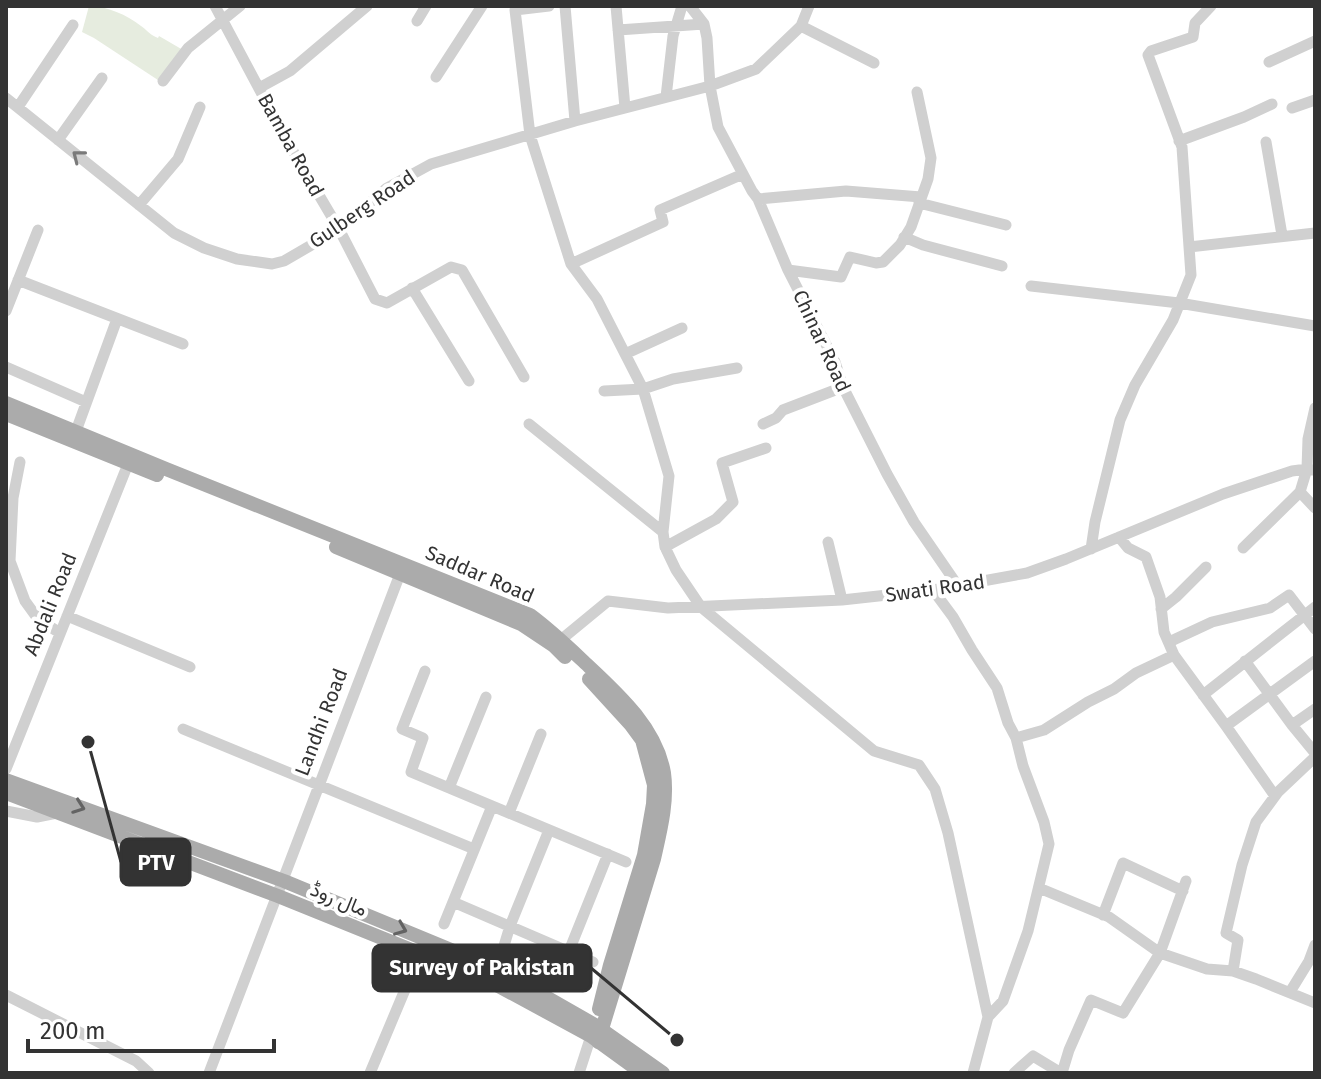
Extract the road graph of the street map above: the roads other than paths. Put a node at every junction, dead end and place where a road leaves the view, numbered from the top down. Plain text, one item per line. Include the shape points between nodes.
1 (215, 6) edge
2 (240, 6) edge
3 (367, 6) edge
4 (426, 6) edge
5 (482, 6) edge
6 (549, 6) edge
7 (565, 6) edge
8 (616, 6) edge
9 (682, 6) edge
10 (690, 6) edge
11 (809, 6) edge
12 (1211, 6) edge
13 (526, 7) edge
14 (222, 18) junction
15 (417, 21) dead end
16 (676, 24) junction
17 (704, 24) junction
18 (73, 25) dead end
19 (801, 26) junction
20 (618, 30) junction
21 (1315, 41) edge
22 (1269, 62) dead end
23 (874, 63) dead end
24 (436, 77) dead end
25 (102, 78) dead end
26 (163, 81) dead end
27 (710, 86) junction
28 (259, 88) junction
29 (917, 92) dead end
30 (666, 97) junction
31 (6, 98) edge
32 (1315, 100) edge
33 (1272, 104) dead end
34 (18, 107) junction
35 (200, 107) dead end
36 (625, 108) junction
37 (1292, 108) dead end
38 (575, 121) junction
39 (530, 135) junction
40 (58, 140) junction
41 (1179, 141) junction
42 (1266, 142) dead end
43 (743, 174) junction
44 (758, 199) junction
45 (920, 200) junction
46 (139, 205) junction
47 (1006, 225) dead end
48 (339, 229) junction
49 (38, 230) dead end
50 (1315, 233) edge
51 (1282, 235) junction
52 (904, 237) junction
53 (1189, 247) junction
54 (571, 264) junction
55 (1002, 266) dead end
56 (788, 270) junction
57 (18, 280) junction
58 (1031, 286) dead end
59 (412, 288) junction
60 (1179, 303) junction
61 (6, 311) edge
62 (117, 319) junction
63 (1315, 326) edge
64 (682, 328) dead end
65 (183, 344) dead end
66 (625, 354) junction
67 (6, 367) edge
68 (737, 368) dead end
69 (524, 377) dead end
70 (469, 381) dead end
71 (843, 387) junction
72 (643, 389) junction
73 (604, 391) dead end
74 (86, 402) junction
75 (6, 403) edge
76 (1315, 408) edge
77 (6, 414) edge
78 (529, 424) dead end
79 (763, 424) dead end
80 (76, 431) junction
81 (766, 448) dead end
82 (129, 459) junction
83 (20, 462) dead end
84 (1311, 470) edge
85 (1300, 492) junction
86 (1315, 508) edge
87 (663, 532) junction
88 (1119, 537) junction
89 (828, 542) dead end
90 (665, 547) junction
91 (1243, 548) dead end
92 (1091, 549) junction
93 (1206, 567) dead end
94 (402, 569) junction
95 (958, 586) junction
96 (933, 590) junction
97 (842, 600) junction
98 (701, 607) junction
99 (1161, 609) junction
100 (1310, 610) edge
101 (67, 616) junction
102 (1315, 629) edge
103 (60, 633) junction
104 (1169, 642) junction
105 (557, 643) junction
106 (1174, 655) junction
107 (1245, 661) junction
108 (1315, 661) edge
109 (190, 667) dead end
110 (425, 671) dead end
111 (1203, 695) junction
112 (1270, 695) junction
113 (486, 697) dead end
114 (1315, 709) edge
115 (1292, 725) junction
116 (1226, 726) junction
117 (183, 729) dead end
118 (541, 734) dead end
119 (1016, 738) junction
120 (1315, 755) edge
121 (6, 769) edge
122 (6, 780) edge
123 (318, 786) junction
124 (449, 788) junction
125 (6, 793) edge
126 (1275, 796) junction
127 (492, 806) junction
128 (6, 811) edge
129 (58, 813) junction
130 (509, 813) junction
131 (549, 830) junction
132 (474, 849) junction
133 (608, 854) junction
134 (626, 862) dead end
135 (284, 881) junction
136 (1039, 888) junction
137 (278, 896) junction
138 (453, 902) junction
139 (1103, 915) junction
140 (444, 924) dead end
141 (510, 926) junction
142 (1315, 945) edge
143 (569, 951) junction
144 (1160, 953) junction
145 (420, 954) junction
146 (593, 962) dead end
147 (497, 969) junction
148 (1233, 971) junction
149 (1290, 992) junction
150 (6, 995) edge
151 (607, 997) junction
152 (1315, 1003) edge
153 (574, 1013) junction
154 (988, 1017) junction
155 (596, 1033) junction
156 (616, 1040) junction
157 (975, 1072) edge
158 (149, 1073) edge
159 (209, 1073) edge
160 (370, 1073) edge
161 (579, 1073) edge
162 (642, 1073) edge
163 (663, 1073) edge
164 (1014, 1073) edge
165 (1061, 1073) edge

1 - 14 street, Bamba Road
2 - 14 street
3 - 28 street via 290,71
4 - 15 street
5 - 24 street
6 - 13 street
7 - 38 street
8 - 20 street
9 - 16 street
10 - 17 street
11 - 19 street
12 - 41 street via 1195,23 1193,37 1148,55
13 - 39 street via 515,10
14 - 26 street via 188,48
14 - 28 street, Bamba Road
16 - 17 street
16 - 20 street
16 - 30 street
17 - 27 street, Chinar Road
18 - 34 street
19 - 23 street
19 - 27 street, Gulberg Road via 756,69
20 - 36 street
21 - 22 street
25 - 40 street
27 - 30 street, Gulberg Road
27 - 43 street, Chinar Road via 718,127
28 - 48 street, Bamba Road
29 - 45 street via 931,158
30 - 36 street, Gulberg Road
31 - 34 street, Gulberg Road
32 - 37 street
33 - 41 street
34 - 40 street, Gulberg Road
35 - 46 street via 178,159
36 - 38 street, Gulberg Road
38 - 39 street, Gulberg Road
39 - 48 street, Gulberg Road via 431,164 387,188
39 - 54 street
46 -> 40 street, Gulberg Road
41 - 53 street
42 - 51 street
43 - 44 street, Chinar Road
43 - 54 street via 660,210 663,222
44 - 45 street via 846,191
44 - 56 street, Chinar Road
45 - 47 street
45 - 52 street
46 - 48 street, Gulberg Road via 174,233 204,248 260,263 284,261
48 - 59 street, Bamba Road via 375,299 387,303
49 - 57 street
50 - 51 street
51 - 53 street
52 - 55 street
52 - 56 street via 883,262 850,257 841,277
53 - 60 street via 1191,275
54 - 66 street via 597,299
56 - 71 street, Chinar Road
57 - 61 street
57 - 62 street
58 - 60 street
59 - 69 street, Bamba Road via 451,267 462,270
59 - 70 street
60 - 63 street
60 - 92 street via 1120,420
62 - 65 street
62 - 74 street
64 - 66 street
66 - 72 street
67 - 74 street
68 - 72 street
71 - 79 street via 783,410
71 - 95 street, Chinar Road via 914,522
72 - 73 street
72 - 87 street via 669,476
74 - 80 street
75 - 80 main road, Saddar Road
76 - 84 street via 1308,439
77 - 82 main road, Saddar Road
78 - 87 street
80 - 82 main road, Saddar Road
81 - 90 street via 722,463 733,502 716,519
82 - 94 main road, Saddar Road
82 - 101 street, Abdali Road
83 - 103 street via 10,561 25,601 38,619
84 - 85 street
84 - 88 street, Swati Road via 1292,471 1223,494
85 - 86 street
85 - 91 street
87 - 90 street
88 - 92 street, Swati Road
88 - 99 street via 1146,557
89 - 97 street
90 - 98 street
92 - 95 street, Swati Road via 1027,573
93 - 99 street
94 - 105 main road, Saddar Road
94 - 123 street, Landhi Road
95 - 96 street, Swati Road
96 - 97 street, Swati Road
96 - 119 street via 997,688
97 - 98 street, Swati Road
98 - 105 street, Swati Road via 608,601
98 - 154 street via 874,751 919,765 935,789 948,833
99 - 104 street
100 - 102 street
100 - 104 street via 1289,595 1270,608 1212,622
100 - 107 street
101 - 103 street, Abdali Road
101 - 109 street
103 - 121 street, Abdali Road
104 - 106 street
105 - 151 main road, Saddar Road via 642,740 654,785 644,855
106 - 111 street
106 - 119 street via 1044,730
107 - 111 street
107 - 112 street
108 - 112 street
110 - 124 street via 402,729 423,738 411,772
111 - 116 street
112 - 115 street
112 - 116 street
113 - 124 street
114 - 115 street
115 - 120 street
116 - 126 street
117 - 123 street
118 - 130 street
119 - 136 street via 1049,844
120 - 126 street
122 -> 135 main road, مال روڈ
123 - 132 street
123 - 135 street, Landhi Road
124 - 127 street
125 - 129 main road, مال روڈ
126 - 148 street via 1256,822 1242,865 1226,933 1238,940
127 - 130 street
127 - 132 street
128 - 129 street via 37,817
129 - 137 main road, مال روڈ
130 - 131 street
131 - 133 street
131 - 141 street
132 - 138 street
133 - 134 street
133 - 143 street
135 - 137 street, Landhi Road
135 -> 147 main road, مال روڈ
136 - 139 street
136 - 154 street via 1003,1001
137 - 145 main road, مال روڈ
137 - 159 street, Landhi Road
138 - 140 street
138 - 141 street
139 - 144 street
139 - 144 street via 1123,863 1184,886
141 - 143 street
141 - 147 street
142 - 149 street
143 - 146 street
144 - 148 street via 1207,969
144 - 165 street via 1123,1013 1091,1000
145 - 155 main road, مال روڈ
145 - 160 street
147 - 153 main road, مال روڈ
148 - 149 street
149 - 152 street
150 - 158 street via 136,1061
151 - 153 main road
151 - 155 main road, Saddar Road
151 - 156 main road
153 - 155 main road, مال روڈ
154 - 157 street
155 - 156 main road
155 - 161 street
155 - 162 main road, مال روڈ
156 - 163 main road
164 - 165 street via 1033,1056

